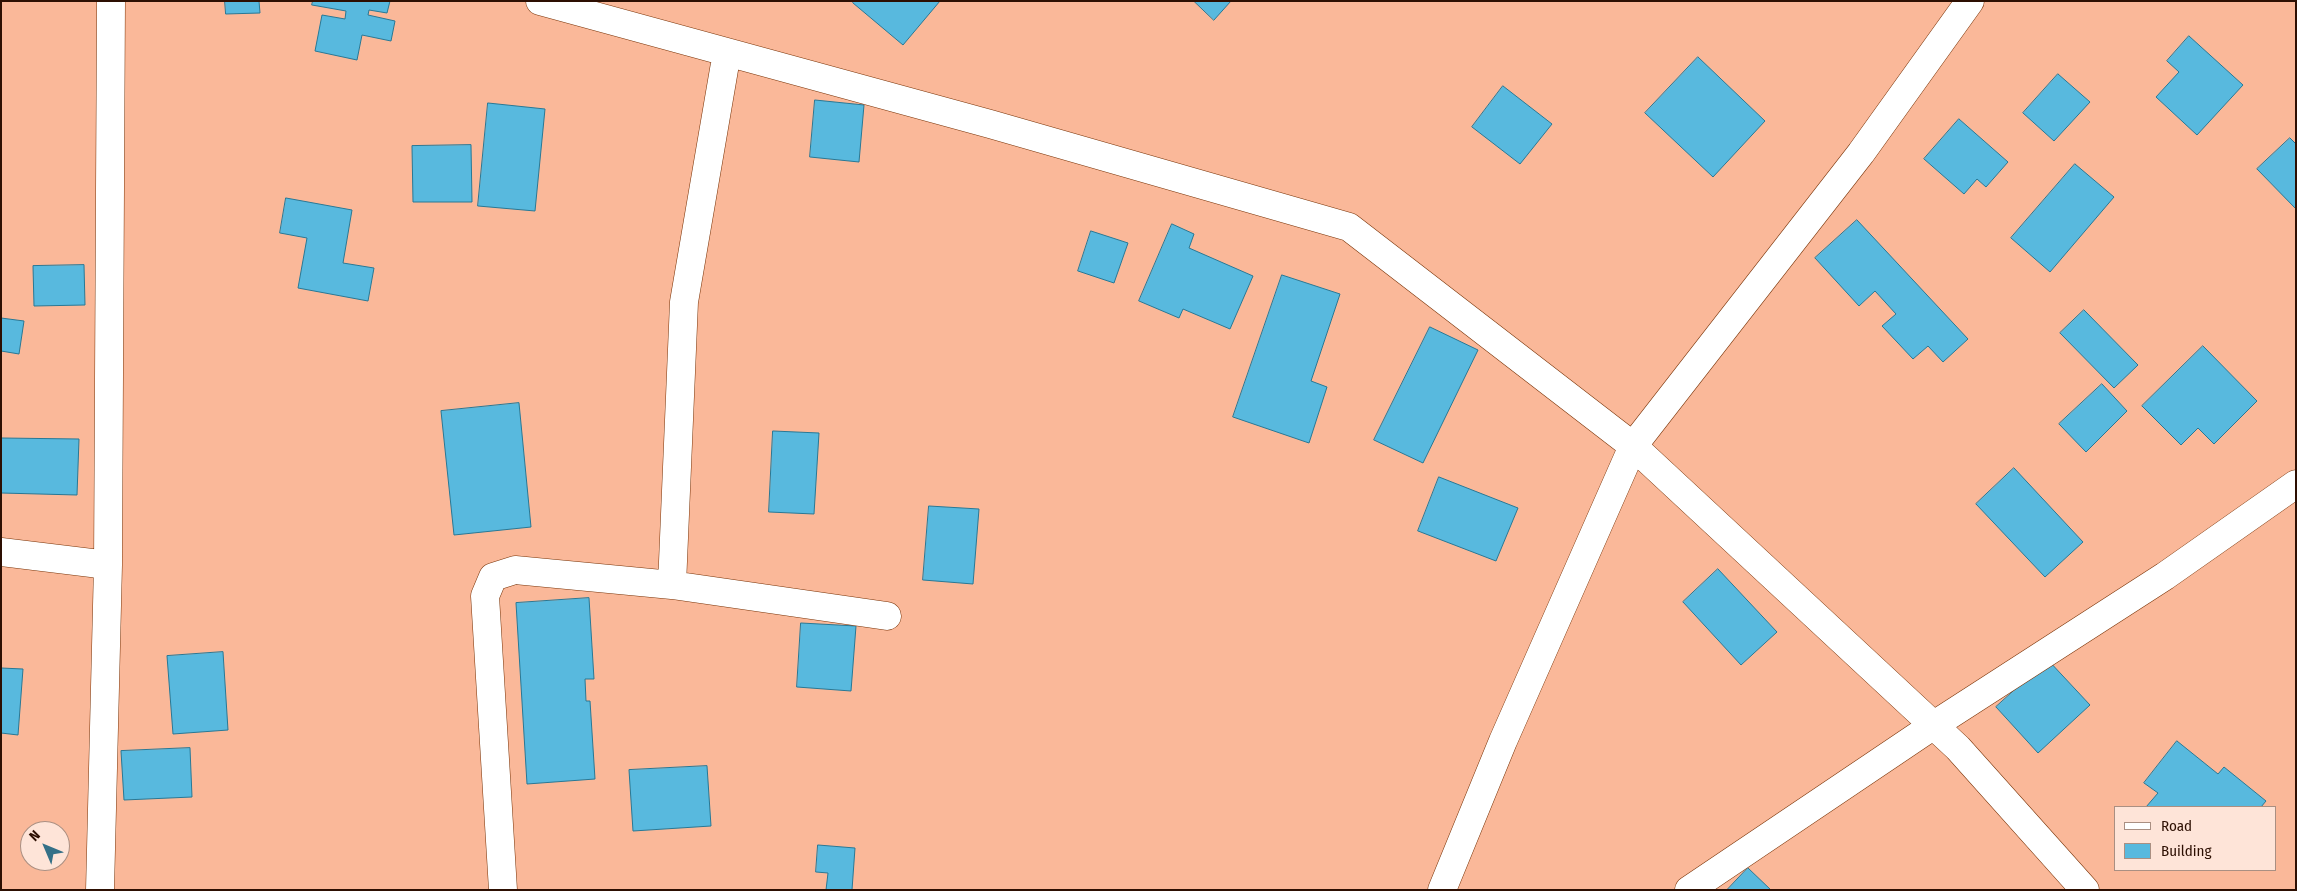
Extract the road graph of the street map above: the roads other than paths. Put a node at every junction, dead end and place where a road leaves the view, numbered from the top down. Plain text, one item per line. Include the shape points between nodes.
1 (111, 1) edge
2 (540, 1) edge
3 (1970, 1) edge
4 (727, 52) junction
5 (1633, 446) junction
6 (2296, 484) edge
7 (1, 552) edge
8 (108, 565) junction
9 (672, 585) junction
10 (886, 616) dead end
11 (1934, 725) junction
12 (100, 890) edge
13 (503, 890) edge
14 (1442, 890) edge
15 (1689, 890) edge
16 (2085, 890) edge

1 - 8 street
2 - 4 street
3 - 5 street via 1861,153
4 - 5 street via 1349,227
4 - 9 street via 684,302
5 - 11 street
5 - 14 street via 1503,741
6 - 11 street via 2165,576
7 - 8 street
8 - 12 street
9 - 10 street
9 - 13 street via 515,570 493,577 485,596
11 - 15 street
11 - 16 street

